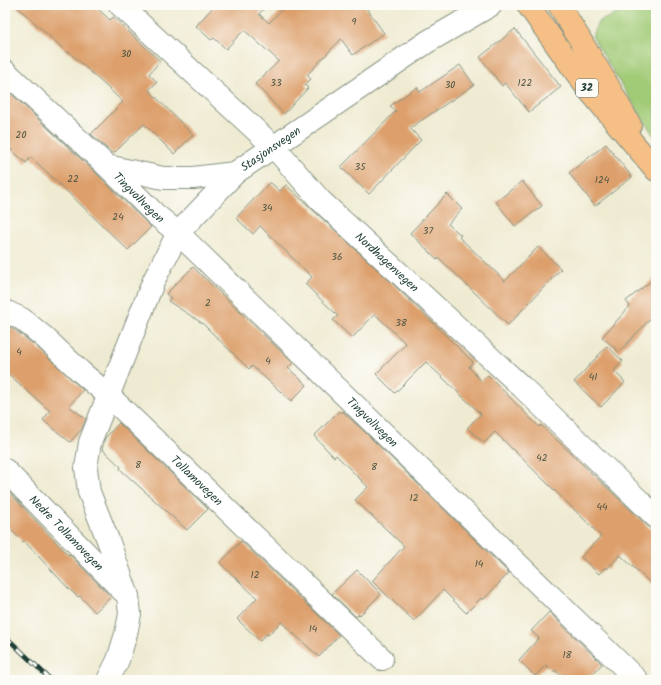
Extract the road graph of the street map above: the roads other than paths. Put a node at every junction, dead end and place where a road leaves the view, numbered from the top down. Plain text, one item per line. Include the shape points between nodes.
1 (120, 5) edge
2 (492, 5) edge
3 (528, 5) edge
4 (559, 5) edge
5 (5, 71) edge
6 (274, 147) junction
7 (107, 166) junction
8 (654, 168) edge
9 (235, 173) junction
10 (178, 233) junction
11 (5, 311) edge
12 (108, 395) junction
13 (5, 470) edge
14 (656, 517) edge
15 (128, 596) junction
16 (382, 659) dead end
17 (108, 680) edge
18 (638, 680) edge

1 - 6 street, Nordhagenvegen
2 - 6 street, Stasjonsvegen via 427,42
3 - 8 main road, 32 via 586,88
4 - 8 main road, 32
5 - 7 street
6 - 9 street, Stasjonsvegen
6 - 14 street, Nordhagenvegen via 320,200
7 - 9 street, Stasjonsvegen via 163,178 194,178
7 - 10 street, Tingvollvegen
9 - 10 street
10 - 12 street via 154,280
10 - 18 street, Tingvollvegen
11 - 12 street, Tollamovegen via 22,319 39,332
12 - 15 street via 90,442 86,468 89,492
12 - 16 street, Tollamovegen
13 - 15 street, Nedre Tollamovegen
15 - 17 street via 130,614 126,634 118,660

